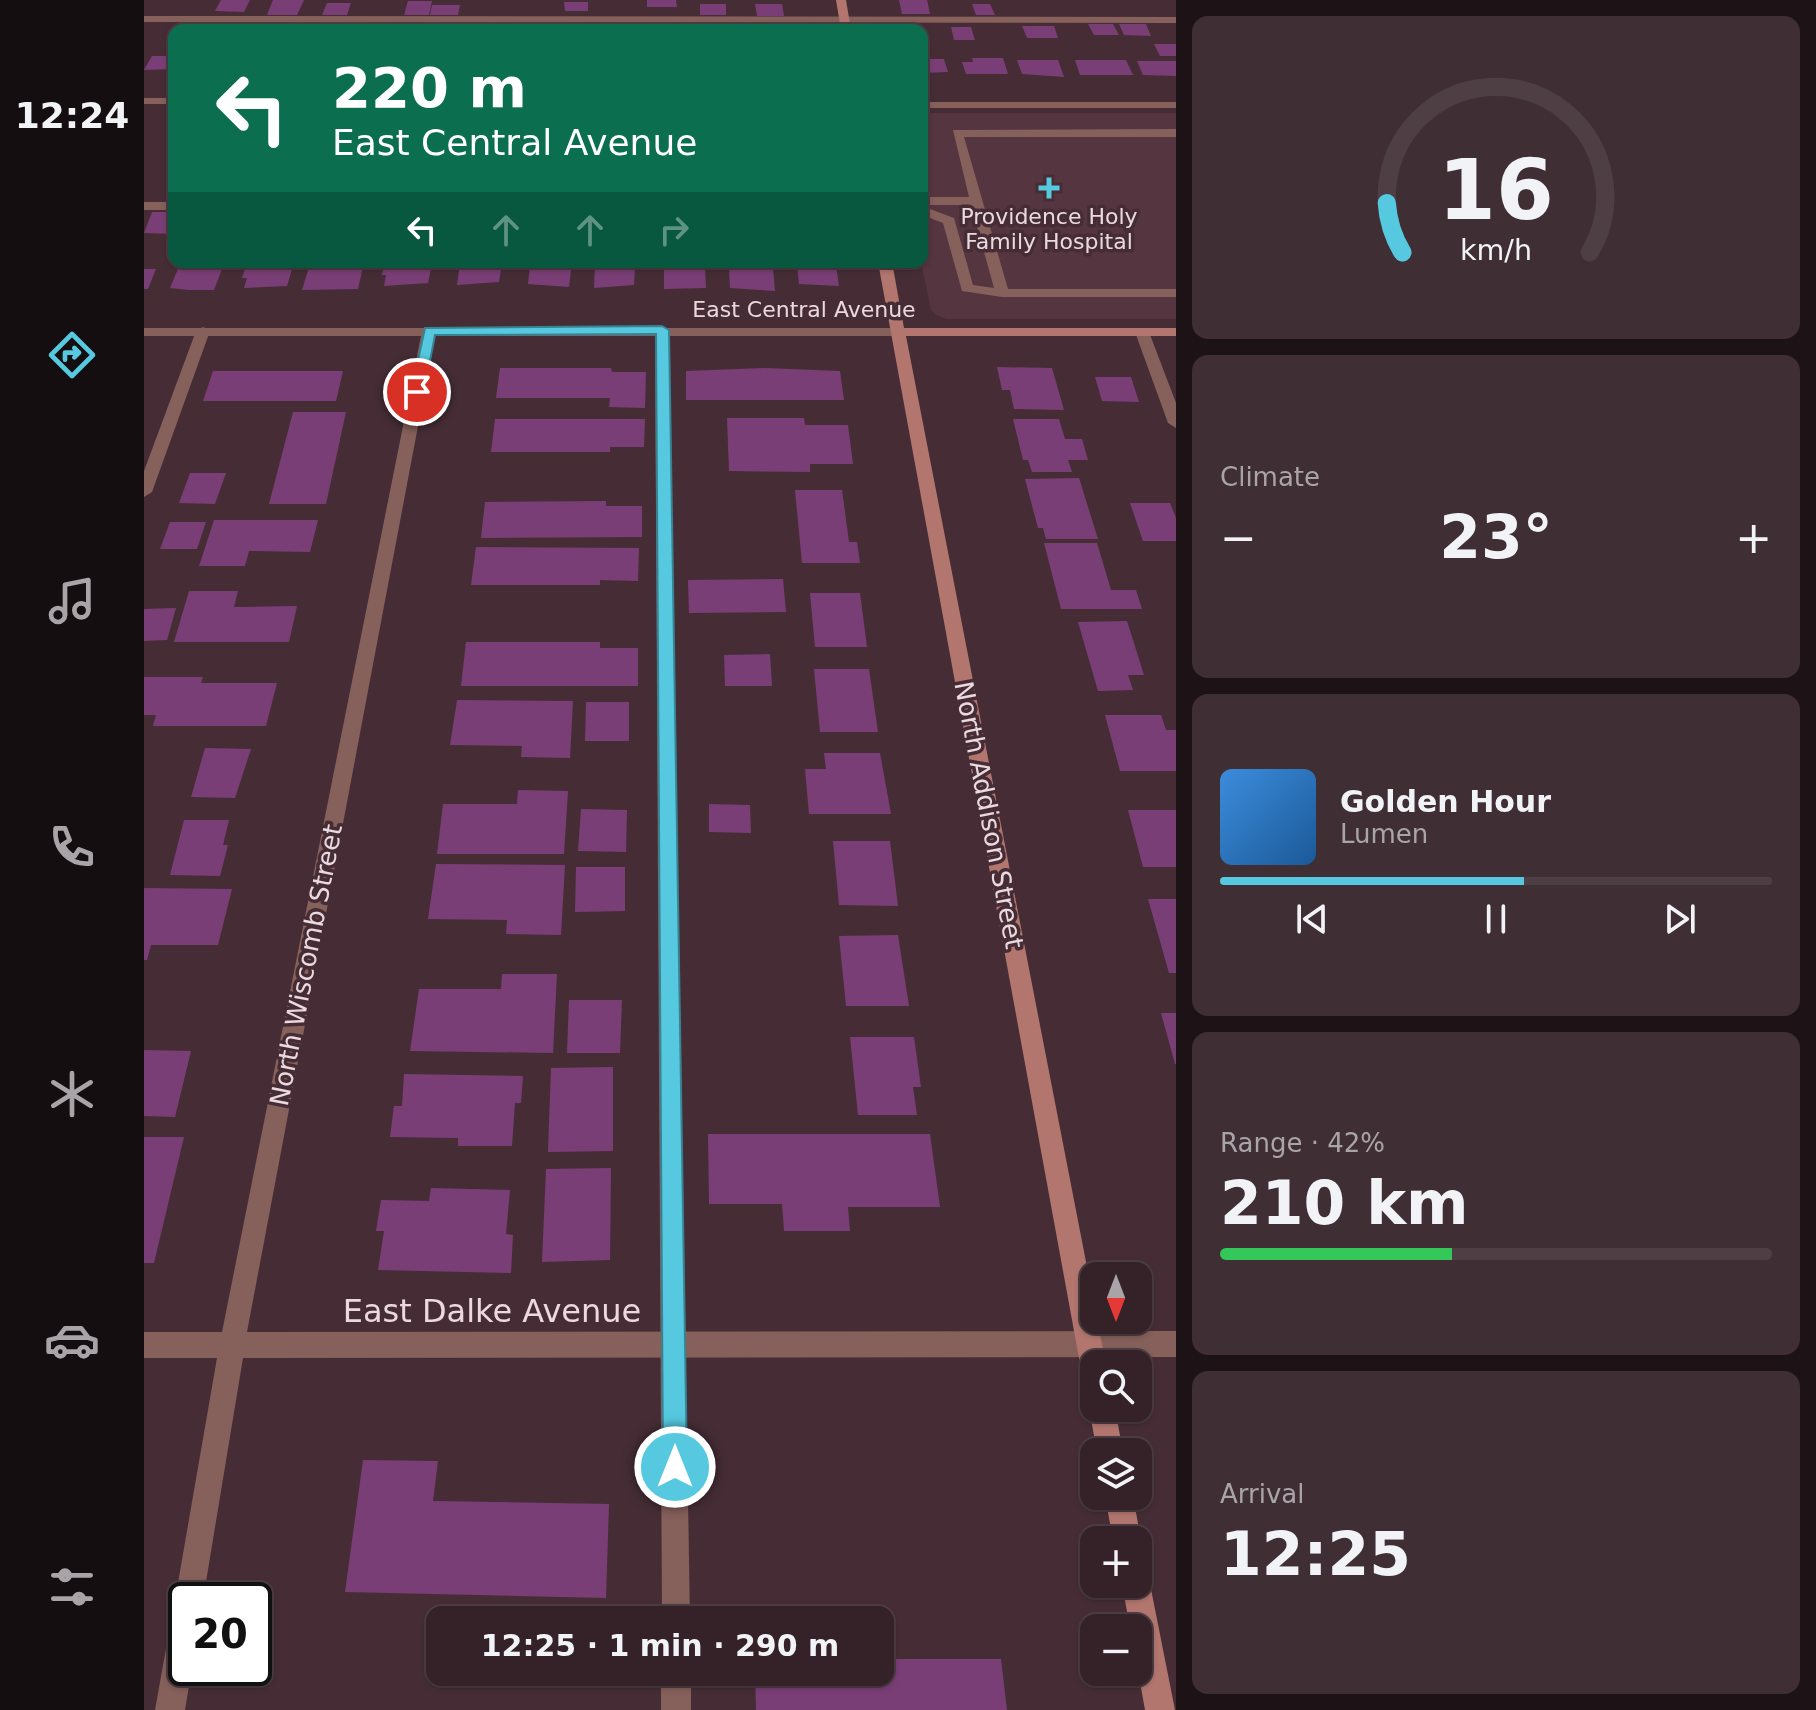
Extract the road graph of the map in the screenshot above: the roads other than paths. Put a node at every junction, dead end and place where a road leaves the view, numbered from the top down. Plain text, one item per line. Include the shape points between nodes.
1 (841, 0) edge
2 (144, 19) edge
3 (1176, 20) edge
4 (645, 24) edge
5 (846, 24) edge
6 (928, 25) edge
7 (144, 101) edge
8 (168, 101) edge
9 (928, 105) edge
10 (1176, 105) edge
11 (1176, 133) edge
12 (928, 201) edge
13 (976, 201) junction
14 (144, 206) edge
15 (168, 206) edge
16 (928, 212) edge
17 (886, 268) edge
18 (1002, 293) junction
19 (1176, 293) edge
20 (662, 330) junction
21 (203, 331) junction
22 (429, 331) junction
23 (144, 332) edge
24 (898, 332) junction
25 (1142, 332) junction
26 (1176, 332) edge
27 (1176, 423) edge
28 (144, 492) edge
29 (675, 1344) junction
30 (1176, 1344) edge
31 (144, 1345) edge
32 (232, 1345) junction
33 (1091, 1350) edge
34 (1137, 1350) edge
35 (1080, 1357) edge
36 (192, 1582) edge
37 (1139, 1598) edge
38 (676, 1606) edge
39 (174, 1686) edge
40 (676, 1686) edge
41 (170, 1710) edge
42 (676, 1710) edge
43 (1160, 1710) edge

1 - 5 street
2 - 4 street
3 - 6 street
7 - 8 street
9 - 10 street
11 - 13 street via 957,133
12 - 13 street
13 - 18 street
14 - 15 street
16 - 18 street via 949,221 967,288
17 - 24 street, North Addison Street
18 - 19 street
20 - 22 street, East Central Avenue
20 - 24 street, East Central Avenue
20 - 29 street
21 - 22 street, East Central Avenue
21 - 23 street, East Central Avenue
21 - 28 street
22 - 32 street, North Wiscomb Street
24 - 25 street, East Central Avenue
24 - 33 street, North Addison Street
25 - 26 street, East Central Avenue
25 - 27 street
29 - 32 street, East Dalke Avenue
29 - 35 street, East Dalke Avenue
29 - 38 street
30 - 34 street, East Dalke Avenue
31 - 32 street, East Dalke Avenue
32 - 36 street, North Wiscomb Street
37 - 43 street
39 - 41 street
40 - 42 street

